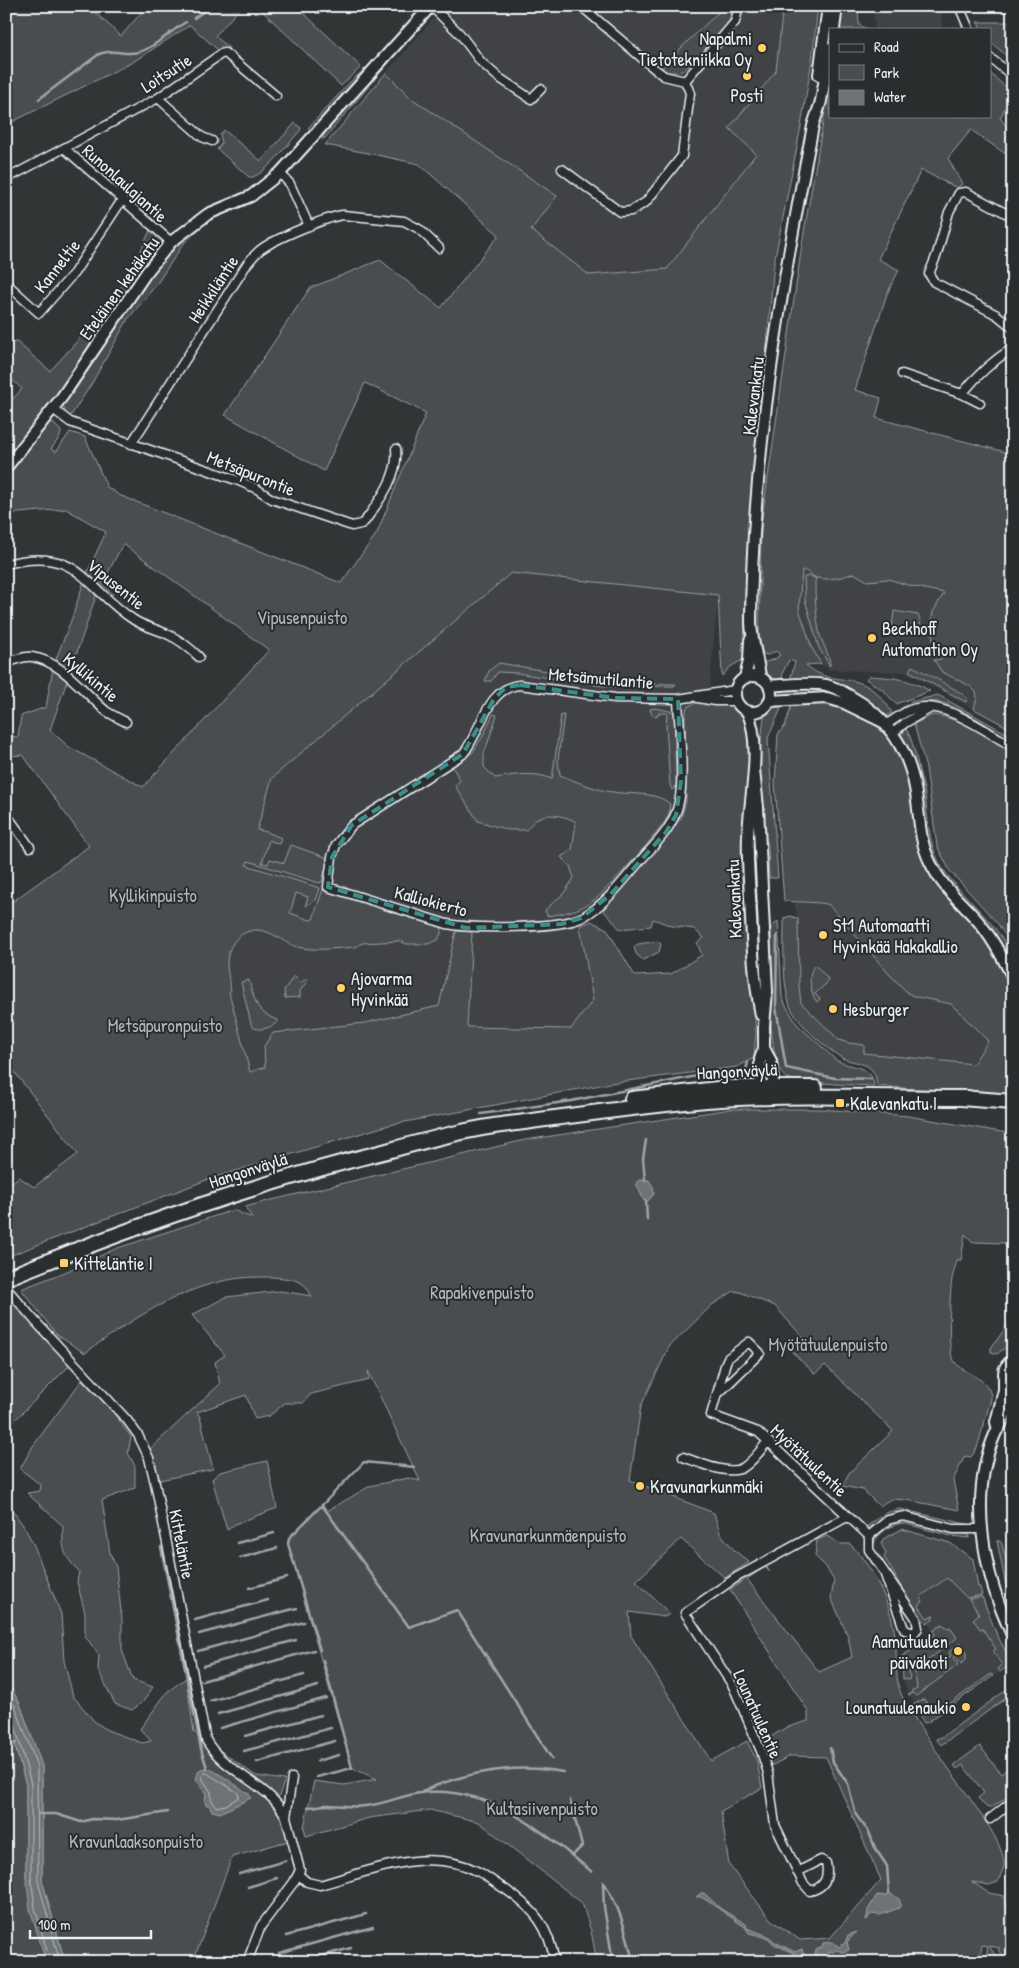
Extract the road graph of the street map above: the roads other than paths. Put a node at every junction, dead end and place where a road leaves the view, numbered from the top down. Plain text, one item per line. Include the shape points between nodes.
1 (431, 6) edge
2 (581, 6) edge
3 (739, 6) edge
4 (828, 6) edge
5 (838, 6) edge
6 (960, 6) edge
7 (834, 28) edge
8 (969, 28) edge
9 (829, 54) edge
10 (992, 60) edge
11 (1013, 76) edge
12 (685, 82) junction
13 (541, 89) dead end
14 (276, 96) dead end
15 (158, 98) junction
16 (815, 121) junction
17 (212, 141) dead end
18 (64, 148) junction
19 (562, 169) dead end
20 (280, 174) junction
21 (6, 179) edge
22 (122, 200) junction
23 (1013, 217) edge
24 (309, 226) junction
25 (171, 242) junction
26 (439, 248) dead end
27 (6, 282) edge
28 (1013, 328) edge
29 (1013, 348) edge
30 (902, 374) dead end
31 (962, 394) junction
32 (980, 403) dead end
33 (53, 410) junction
34 (131, 444) junction
35 (396, 449) dead end
36 (6, 468) edge
37 (6, 564) edge
38 (751, 624) junction
39 (199, 657) dead end
40 (6, 663) edge
41 (760, 677) junction
42 (745, 678) junction
43 (769, 686) junction
44 (506, 687) joint
45 (736, 695) junction
46 (678, 699) junction
47 (769, 701) junction
48 (933, 708) junction
49 (747, 711) junction
50 (759, 711) junction
51 (126, 722) dead end
52 (885, 724) junction
53 (894, 733) junction
54 (754, 746) junction
55 (1013, 747) edge
56 (6, 814) edge
57 (30, 847) dead end
58 (1013, 978) edge
59 (767, 1092) junction
60 (1013, 1102) edge
61 (8, 1284) edge
62 (1013, 1360) edge
63 (1004, 1378) junction
64 (1013, 1386) edge
65 (717, 1396) junction
66 (1013, 1397) edge
67 (997, 1430) junction
68 (768, 1442) junction
69 (683, 1457) dead end
70 (847, 1517) junction
71 (982, 1529) junction
72 (869, 1536) junction
73 (885, 1575) junction
74 (1013, 1637) edge
75 (292, 1778) dead end
76 (1013, 1801) edge
77 (286, 1817) junction
78 (990, 1819) dead end
79 (797, 1872) dead end
80 (299, 1875) junction
81 (247, 1962) edge
82 (555, 1962) edge

1 - 13 street via 498,77 531,99
1 - 20 street, Eteläinen kehäkatu
2 - 12 street via 664,76
3 - 12 street via 735,22
4 - 16 street, Kalevankatu via 814,102
5 - 7 street
6 - 8 street
9 - 16 street, Kalevankatu
10 - 11 street
12 - 19 street via 690,93 682,156 637,209 615,210
14 - 15 street, Loitsutie via 225,53
15 - 17 street via 202,137
15 - 18 street, Loitsutie
16 - 38 street, Kalevankatu via 768,391
18 - 21 street, Runonlaulajantie
18 - 22 street, Runonlaulajantie
20 - 24 street via 290,184
20 - 25 street, Eteläinen kehäkatu via 251,196 208,214
22 - 25 street, Runonlaulajantie
22 - 27 street, Kanneltie via 74,273 39,313
23 - 28 street via 966,192 959,193 945,221 930,269 931,279 938,284 998,315
24 - 26 street, Heikkiläntie via 343,214 404,222 419,229
24 - 34 street, Heikkiläntie via 265,246 253,256
25 - 33 street, Eteläinen kehäkatu via 146,273
29 - 31 street via 987,365
30 - 31 street
31 - 32 street
33 - 34 street, Metsäpurontie via 70,422
33 - 36 street, Eteläinen kehäkatu
34 - 35 street, Metsäpurontie via 239,481 272,499 352,526 365,521 391,479 396,466
37 - 39 street, Vipusentie via 38,559 71,567 132,618 169,634
38 - 41 street, Kalevankatu
38 - 42 street
40 - 51 street, Kyllikintie via 31,657 48,661 107,711
41 - 42 street
41 - 43 street
42 - 45 street via 738,683
43 - 47 street
43 - 52 street via 828,686 872,709
44 - 46 street, Metsämutilantie via 520,685 615,698
44 - 46 street, Kalliokierto via 494,699 463,754 352,825 336,845 328,886 466,928 562,924 581,918 610,895 666,832 676,815 681,781
45 - 46 street, Metsämutilantie
45 - 49 street via 740,707
47 - 50 street
47 - 52 street via 827,698
48 - 52 street via 912,709
48 - 53 street
48 - 55 street via 952,713
49 - 50 street
49 - 54 street, Kalevankatu
50 - 54 street, Kalevankatu
52 - 53 street
53 - 58 street via 912,775 921,839 930,862 944,886 986,932
54 - 59 street, Kalevankatu via 767,991 764,1048 760,1059
56 - 57 street
59 - 60 highway, Hangonväylä
59 - 61 highway, Hangonväylä via 509,1124 454,1134 287,1177 139,1226
61 - 77 street, Kitteläntie via 35,1322 122,1415 143,1445 155,1483 206,1740 213,1752 273,1797
62 - 63 street via 1005,1368
63 - 64 street
63 - 67 street
65 - 65 street, Myötätuulentie via 760,1354 749,1342 728,1358
65 - 68 street, Myötätuulentie via 711,1415 754,1429
66 - 67 street
67 - 71 street via 982,1487
68 - 69 street via 738,1470 729,1471
68 - 70 street, Myötätuulentie
70 - 72 street, Myötätuulentie
70 - 79 street, Lounatuulentie via 737,1577 685,1613 733,1686 768,1773 775,1825
71 - 72 street via 953,1529 903,1516 888,1520
71 - 74 street via 993,1585
72 - 73 street via 869,1550
73 - 73 street via 903,1626 914,1634 918,1628 916,1618
75 - 77 street
76 - 78 street
77 - 80 street via 299,1862
80 - 81 street via 261,1926
80 - 82 street via 307,1882 320,1885 414,1860 441,1860 465,1866 503,1888 535,1914 550,1940

